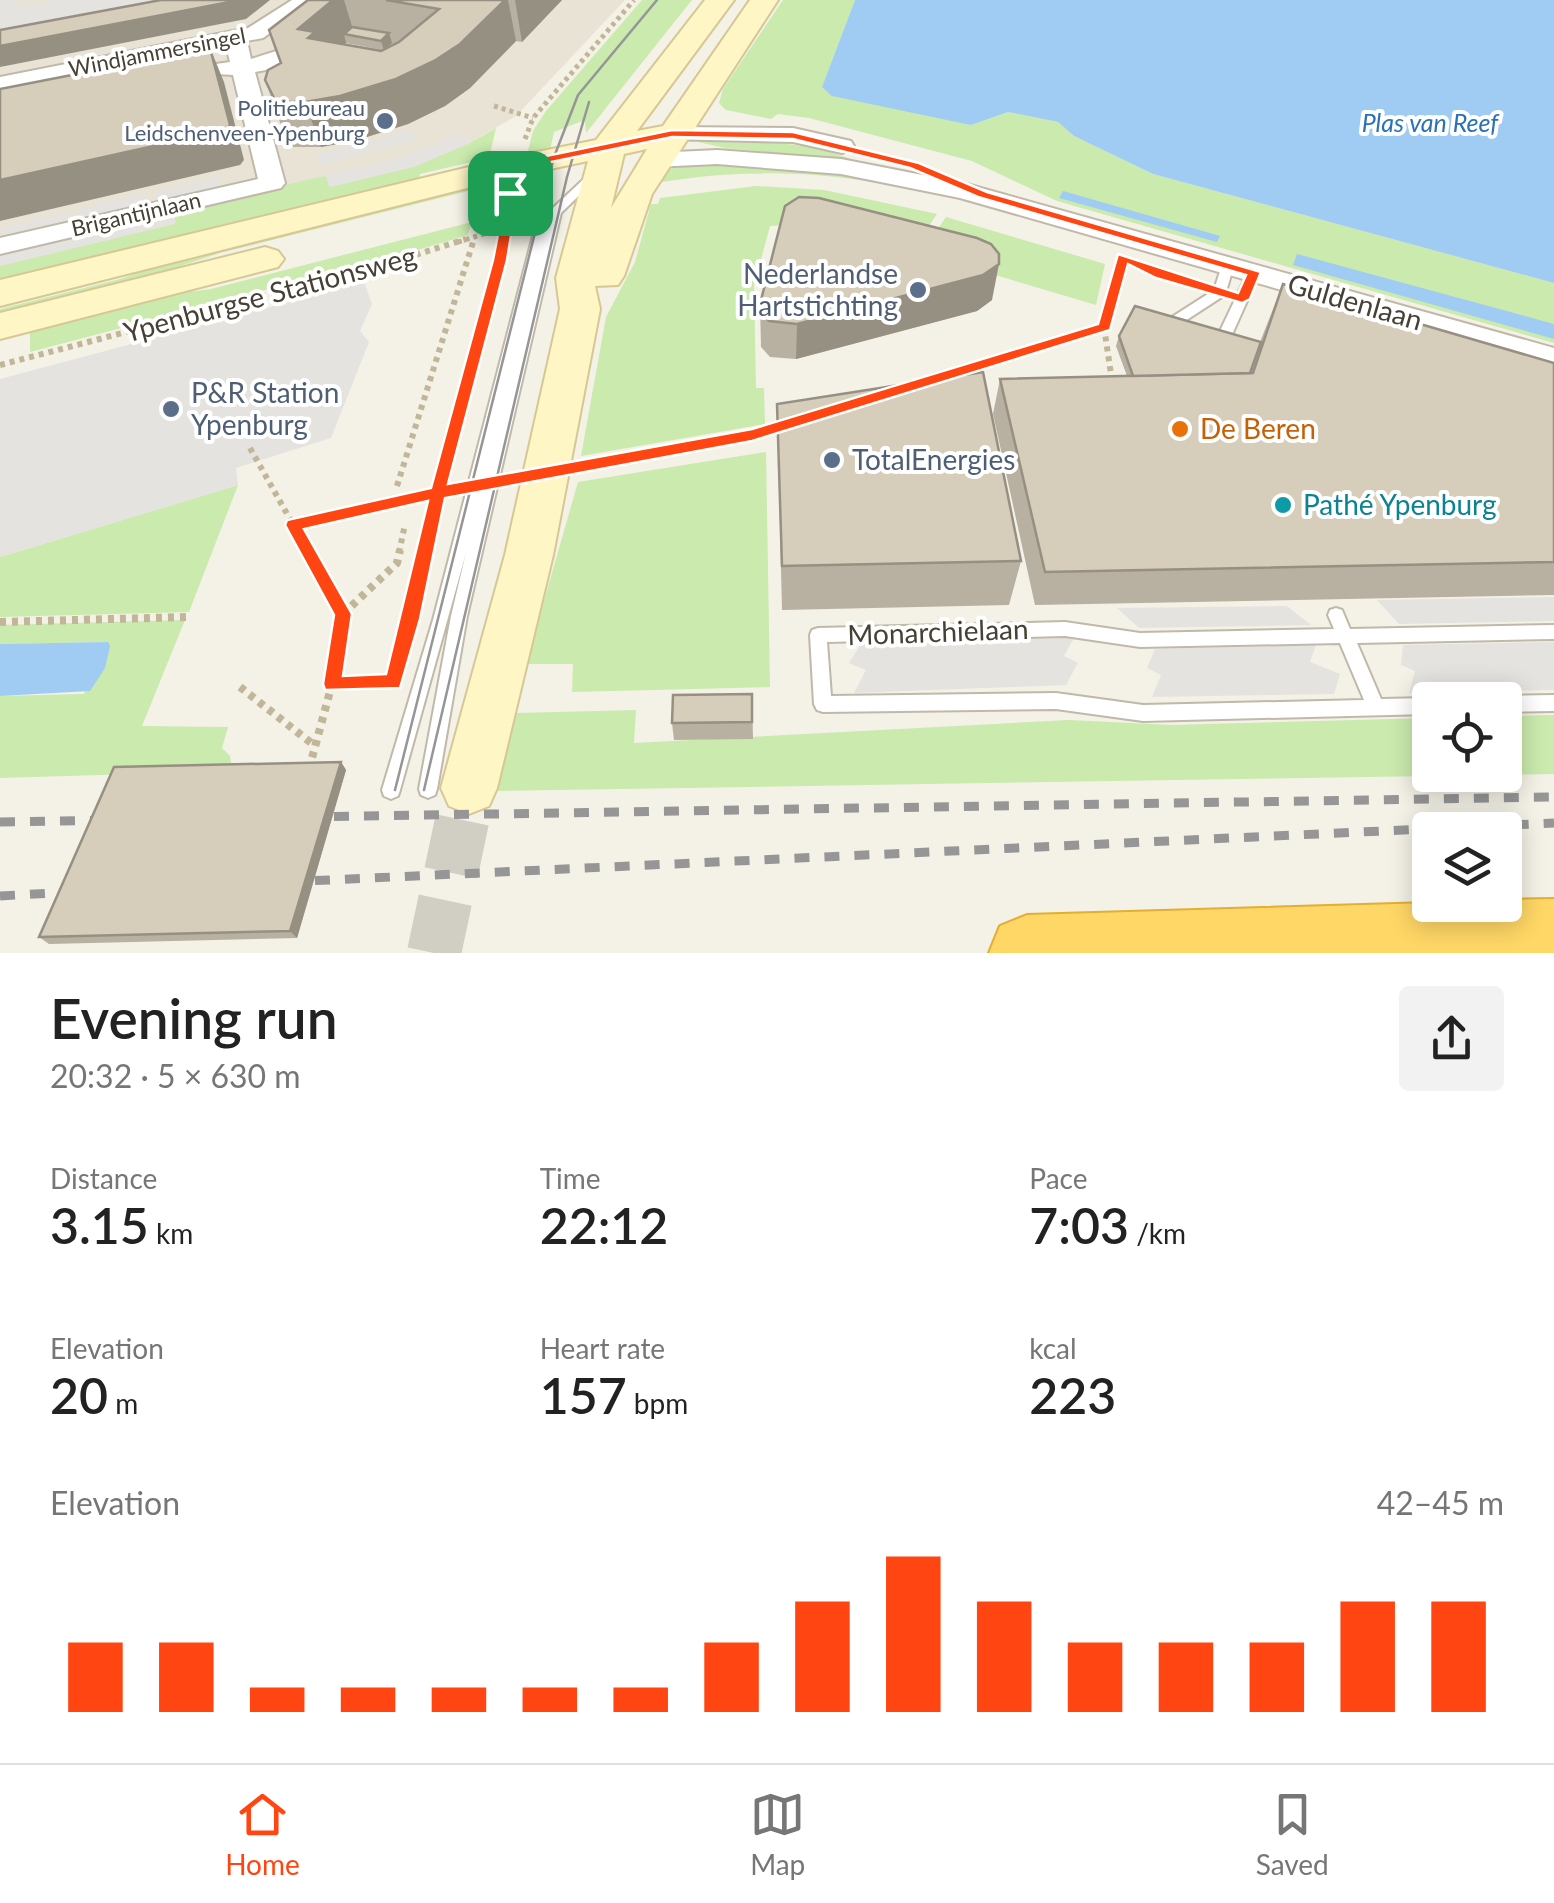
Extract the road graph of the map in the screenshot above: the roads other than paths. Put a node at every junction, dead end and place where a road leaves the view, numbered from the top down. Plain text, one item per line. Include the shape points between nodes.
1 (306, 0) edge
2 (363, 0) edge
3 (720, 0) edge
4 (764, 0) edge
5 (238, 52) junction
6 (202, 74) edge
7 (0, 84) edge
8 (663, 147) junction
9 (607, 155) junction
10 (510, 196) junction
11 (553, 211) junction
12 (0, 246) edge
13 (1241, 269) junction
14 (0, 293) edge
15 (580, 309) junction
16 (0, 326) edge
17 (1144, 342) edge
18 (1554, 358) edge
19 (1210, 368) edge
20 (1336, 616) dead end
21 (1554, 632) edge
22 (1345, 636) junction
23 (1554, 703) edge
24 (1522, 704) edge
25 (1412, 706) edge
26 (1376, 707) junction
27 (448, 789) joint
28 (391, 790) dead end
29 (1554, 936) edge
30 (1027, 953) edge

1 - 5 street, Windjammersingel
2 - 5 street, Windjammersingel via 303,50 271,63
3 - 9 main road
4 - 8 main road
5 - 6 street, Windjammersingel
5 - 7 street, Windjammersingel
5 - 12 street, Brigantijnlaan via 272,183
8 - 9 main road, Ypenburgse Stationsweg
8 - 13 street, Guldenlaan via 860,168 983,194
8 - 15 main road via 634,194 608,272
9 - 10 main road, Ypenburgse Stationsweg
9 - 11 lane
9 - 15 main road via 576,278
10 - 14 main road, Ypenburgse Stationsweg
10 - 16 main road, Ypenburgse Stationsweg
11 - 27 lane via 459,616
11 - 28 lane via 542,224 442,620
13 - 17 lane via 1220,292
13 - 18 street, Guldenlaan
13 - 19 lane
15 - 27 main road via 529,555
20 - 22 lane
21 - 22 lane, Monarchielaan
22 - 26 lane
22 - 26 lane, Monarchielaan via 1140,640 1066,629 818,635 823,704 1056,701 1143,712
23 - 24 lane
25 - 26 lane, Monarchielaan
29 - 30 highway

